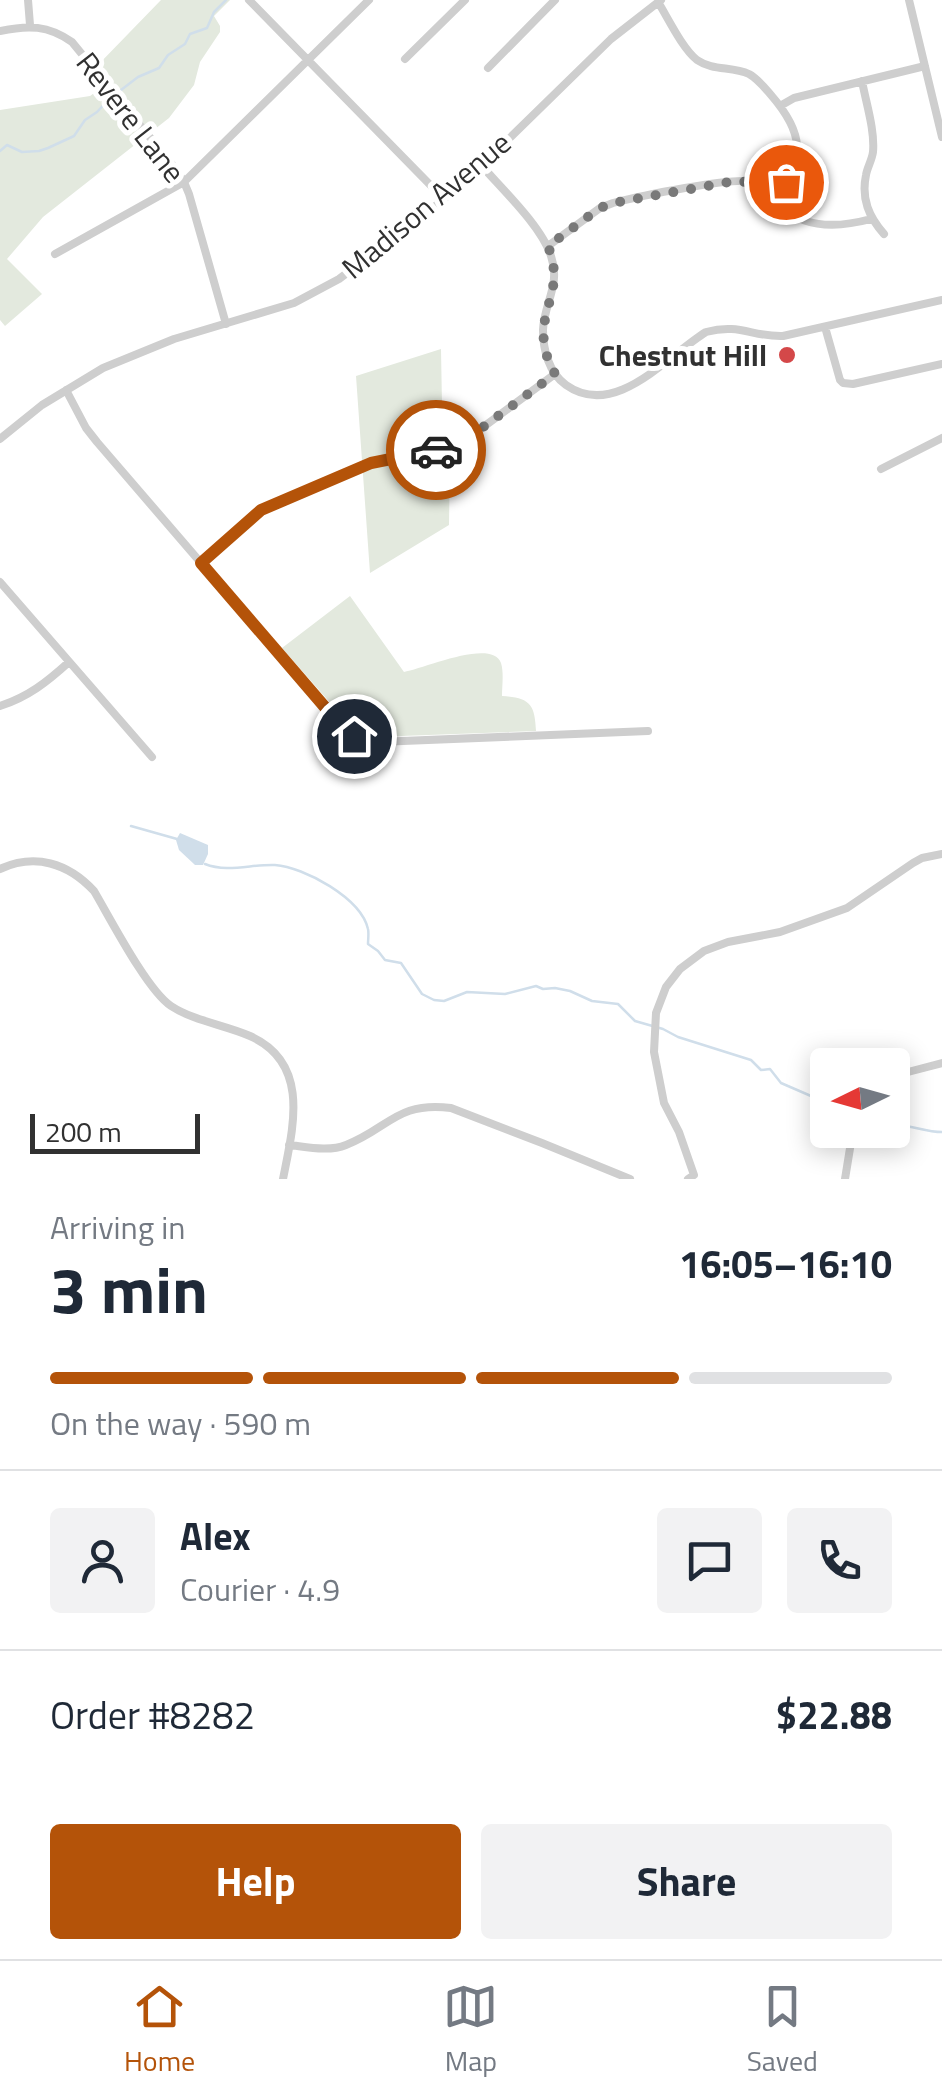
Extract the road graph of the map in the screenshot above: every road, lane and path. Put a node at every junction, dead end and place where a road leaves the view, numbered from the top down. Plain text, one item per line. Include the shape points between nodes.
1 (28, 0) edge
2 (249, 0) edge
3 (369, 0) edge
4 (465, 0) edge
5 (555, 0) edge
6 (638, 0) edge
7 (909, 0) edge
8 (660, 1) edge
9 (646, 10) junction
10 (30, 26) junction
11 (0, 32) edge
12 (404, 59) dead end
13 (307, 60) junction
14 (926, 66) junction
15 (488, 68) dead end
16 (862, 81) junction
17 (780, 106) junction
18 (942, 137) edge
19 (481, 165) junction
20 (184, 182) junction
21 (772, 196) junction
22 (444, 199) junction
23 (871, 219) junction
24 (884, 234) dead end
25 (548, 246) junction
26 (55, 254) dead end
27 (942, 300) edge
28 (226, 324) junction
29 (825, 327) junction
30 (942, 364) edge
31 (555, 374) junction
32 (66, 390) junction
33 (0, 438) edge
34 (942, 438) edge
35 (881, 469) dead end
36 (201, 563) junction
37 (0, 582) edge
38 (70, 662) junction
39 (0, 706) edge
40 (648, 731) dead end
41 (152, 757) dead end
42 (942, 854) edge
43 (0, 868) edge
44 (942, 1063) edge
45 (910, 1071) edge
46 (290, 1146) junction
47 (850, 1148) edge
48 (283, 1179) edge
49 (630, 1179) edge
50 (688, 1179) edge
51 (845, 1179) edge

1 - 10 street
2 - 13 street
3 - 13 street
4 - 12 street
5 - 15 street
6 - 9 street
7 - 14 street
8 - 9 street, Madison Avenue
8 - 17 street via 691,55 713,68 749,74
9 - 19 street, Madison Avenue
10 - 11 street
10 - 20 street, Revere Lane via 72,42
13 - 20 street
13 - 22 street
14 - 16 street
14 - 18 street
16 - 17 street
16 - 23 street via 873,154 864,189
17 - 21 street via 794,128 798,156
19 - 22 street, Madison Avenue
19 - 25 street
20 - 26 street
20 - 28 street, Revere Lane
21 - 23 street via 790,214 819,225
21 - 25 street via 748,180 629,199 600,208
22 - 28 street, Madison Avenue via 339,280 294,303
23 - 24 street
25 - 31 street via 554,289 544,348
27 - 29 street
28 - 32 street, Madison Avenue via 116,362
29 - 30 street via 843,384
29 - 31 street via 782,336 718,328 611,394 583,392
31 - 36 street via 452,446 371,463 261,510
32 - 33 street, Madison Avenue
32 - 36 street via 86,428
34 - 35 street
36 - 40 street via 342,727 364,740
37 - 38 street
38 - 39 street via 43,686
38 - 41 street
42 - 50 street via 914,862 847,908 728,942 680,968 666,986 654,1052 664,1103 694,1176
43 - 46 street via 42,860 82,878 155,992 170,1005 264,1043 290,1074
44 - 45 street
46 - 48 street
46 - 49 street via 336,1148 407,1111 451,1108
47 - 51 street

